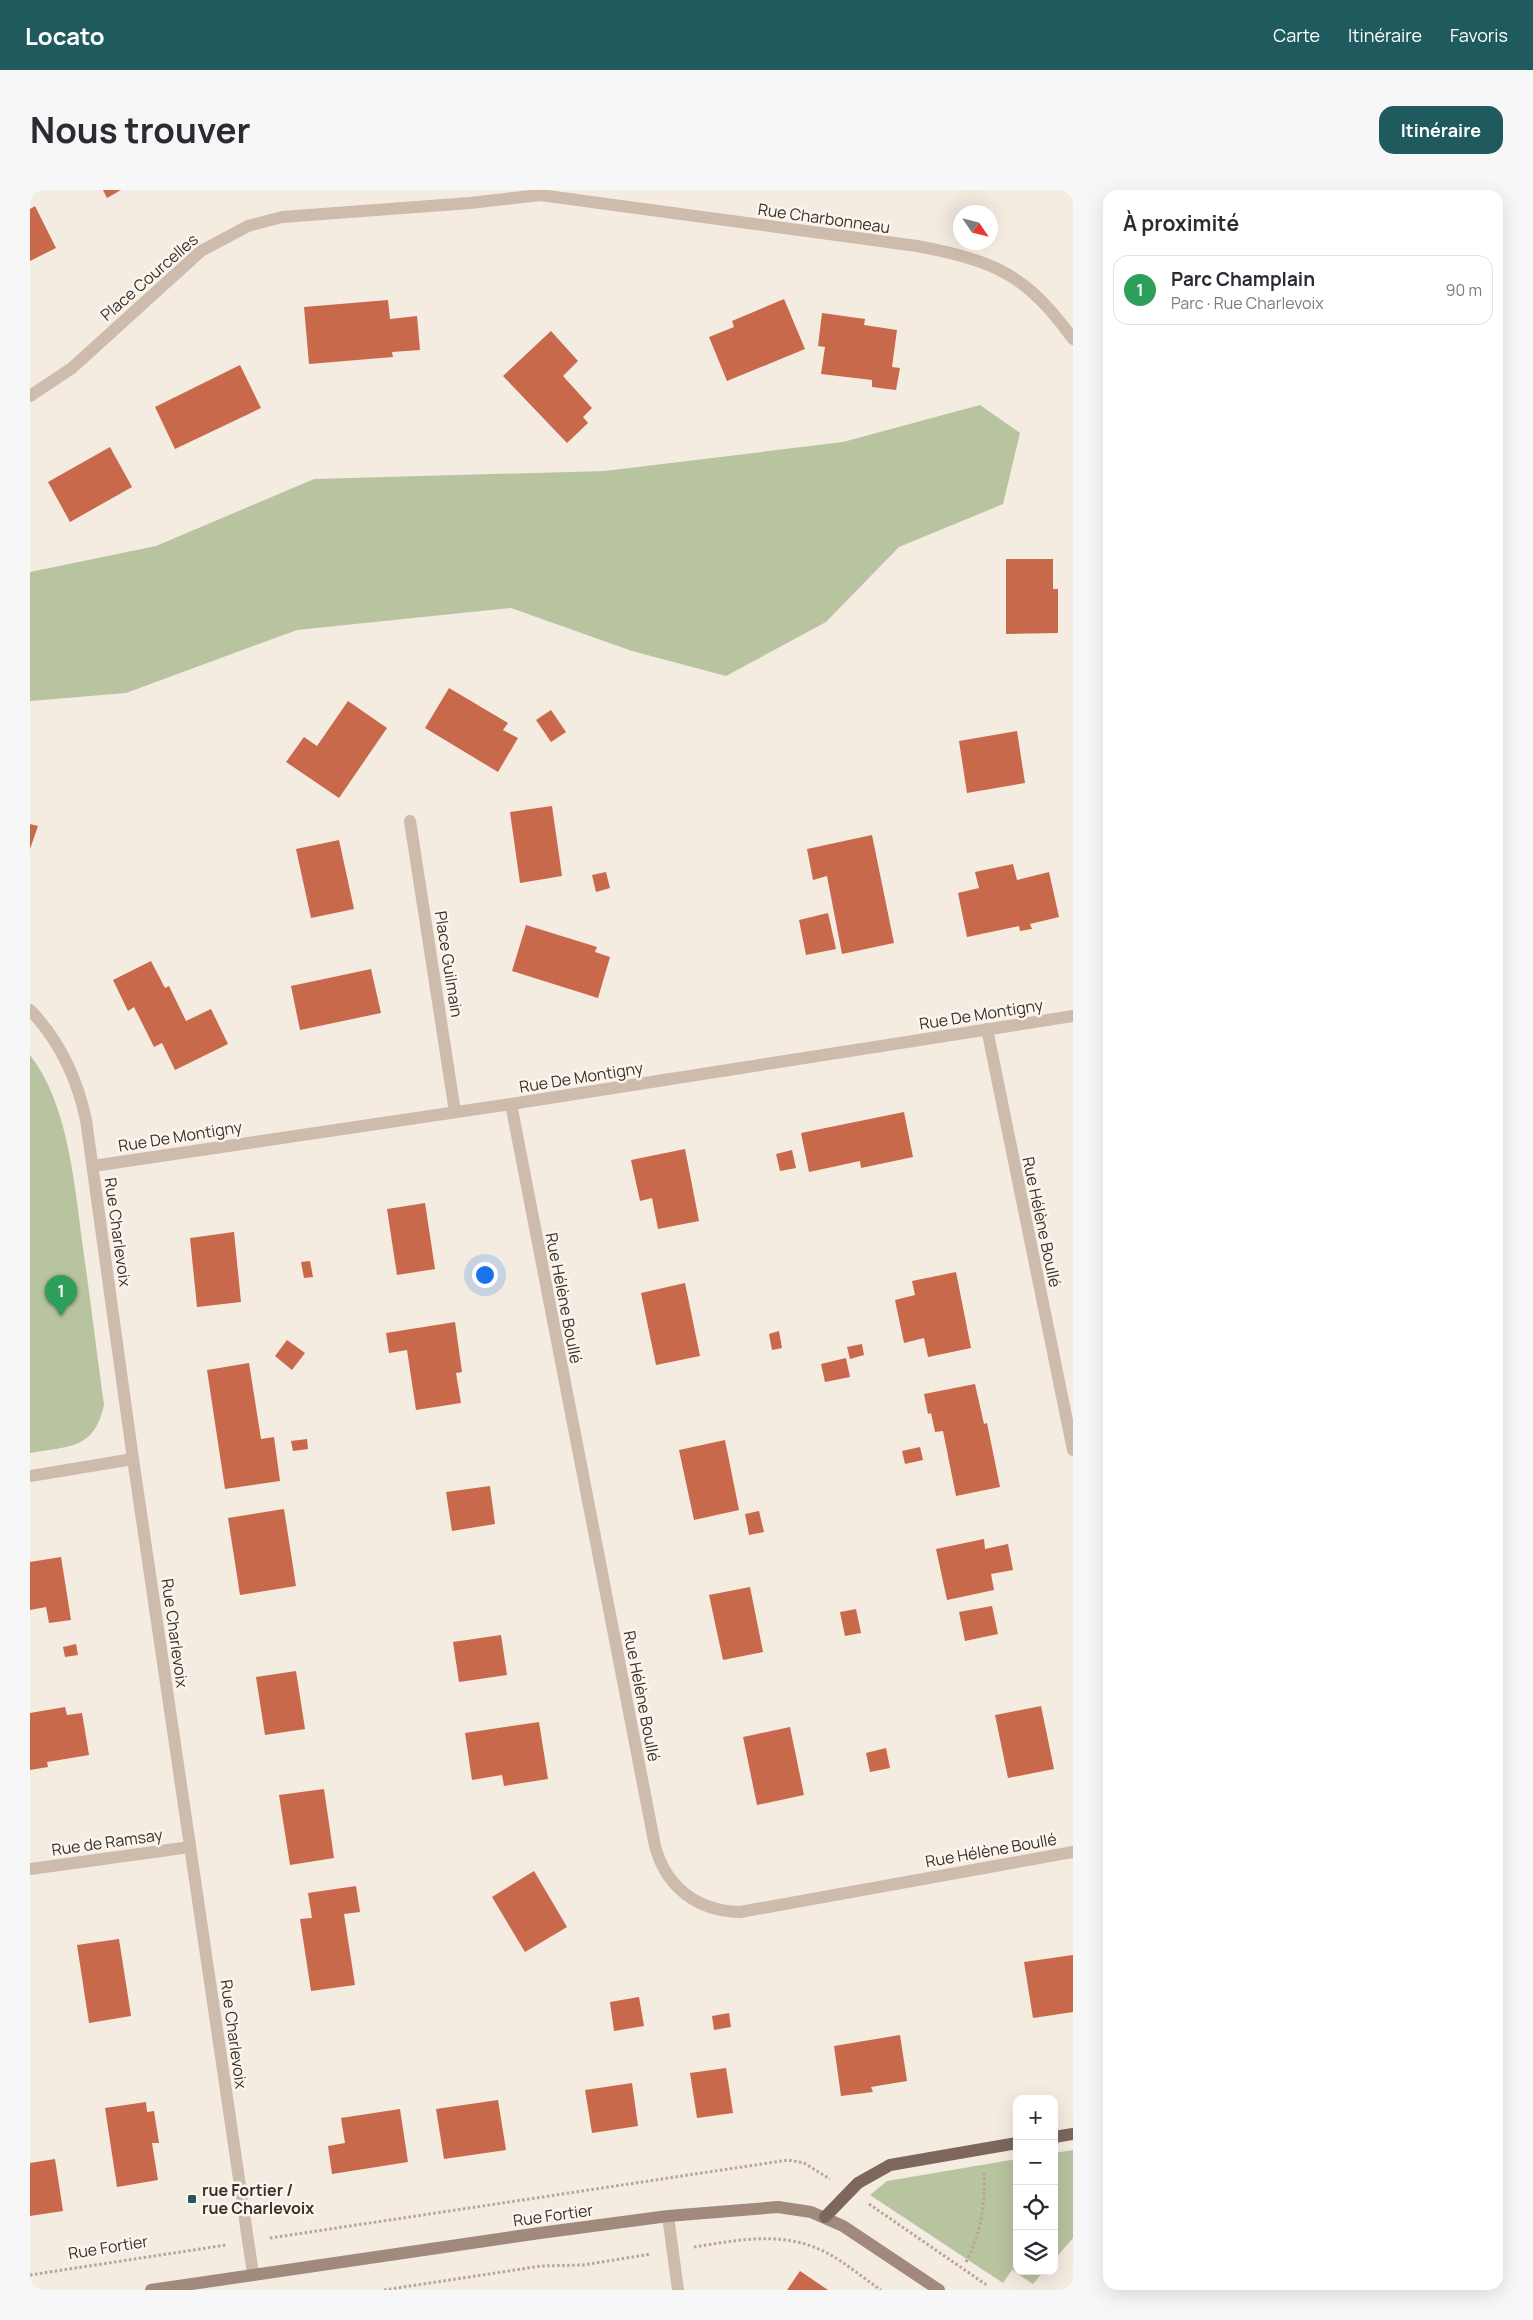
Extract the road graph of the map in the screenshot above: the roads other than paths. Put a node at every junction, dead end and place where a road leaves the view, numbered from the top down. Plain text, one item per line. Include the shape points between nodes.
1 (540, 193) edge
2 (1073, 339) edge
3 (30, 396) edge
4 (410, 822) dead end
5 (30, 1010) edge
6 (1073, 1016) edge
7 (987, 1029) junction
8 (511, 1104) junction
9 (455, 1112) junction
10 (93, 1166) junction
11 (1073, 1450) edge
12 (133, 1459) junction
13 (30, 1476) edge
14 (190, 1847) junction
15 (1073, 1852) edge
16 (30, 1869) edge
17 (1073, 2134) edge
18 (1058, 2136) edge
19 (1013, 2143) edge
20 (668, 2216) junction
21 (825, 2217) junction
22 (253, 2274) junction
23 (151, 2290) edge
24 (678, 2290) edge
25 (939, 2290) edge

1 - 2 street, Rue Charbonneau via 918,246 963,256 998,268 1025,285 1049,307
1 - 3 street, Place Courcelles via 470,203 299,214 248,226 202,251 72,368
4 - 9 street, Place Guilmain
5 - 10 street, Rue Charlevoix via 60,1049 77,1084
6 - 7 street, Rue De Montigny
7 - 8 street, Rue De Montigny
7 - 11 street, Rue Hélène Boullé
8 - 9 street, Rue De Montigny
8 - 15 street, Rue Hélène Boullé via 655,1846 669,1878 685,1895 705,1907 740,1912
9 - 10 street, Rue De Montigny
10 - 12 street, Rue Charlevoix
12 - 13 street
12 - 14 street, Rue Charlevoix
14 - 16 street, Rue de Ramsay
14 - 22 street, Rue Charlevoix
17 - 18 main road
19 - 21 main road via 890,2165 858,2183
20 - 21 street, Rue Fortier via 778,2207
20 - 22 street, Rue Fortier
20 - 24 street
21 - 25 street, Rue Fortier
22 - 23 street, Rue Fortier

